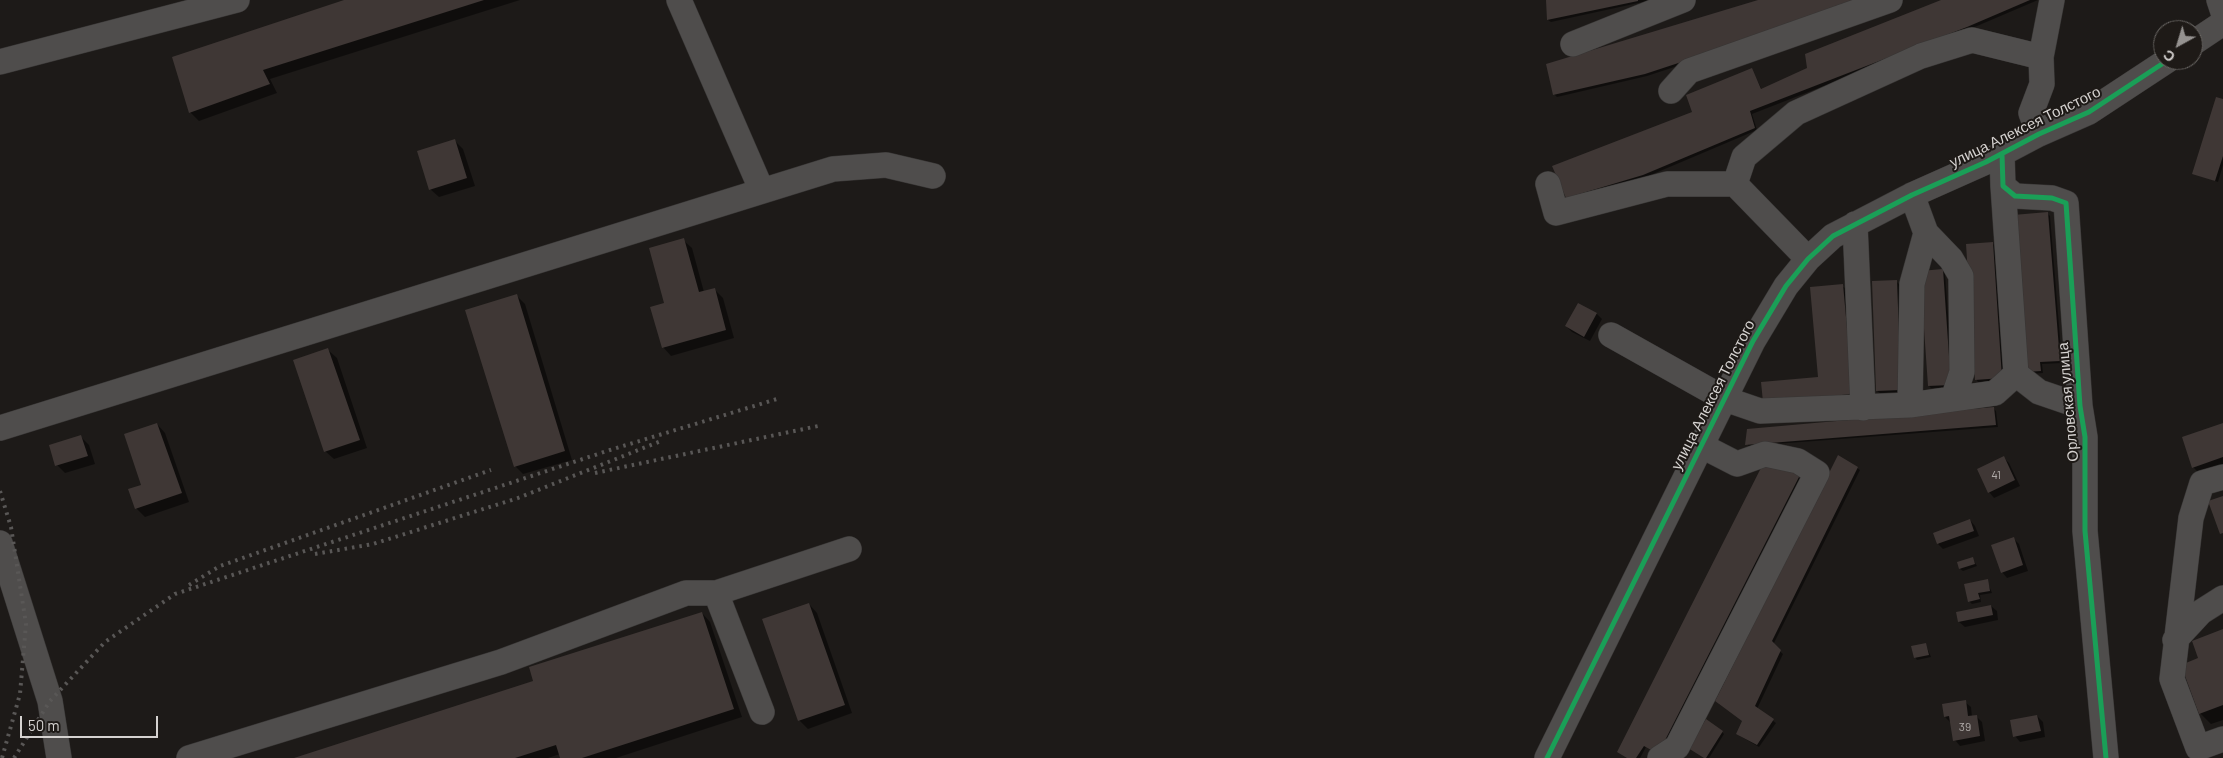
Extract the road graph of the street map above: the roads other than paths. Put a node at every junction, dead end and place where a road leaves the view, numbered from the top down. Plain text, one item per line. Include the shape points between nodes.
1 (237, 0) edge
2 (679, 0) edge
3 (1684, 0) edge
4 (1890, 0) edge
5 (2052, 0) edge
6 (2219, 0) edge
7 (2223, 12) edge
8 (2223, 23) edge
9 (2203, 36) edge
10 (1574, 44) dead end
11 (2041, 56) junction
12 (0, 62) edge
13 (2153, 70) edge
14 (1671, 91) dead end
15 (2039, 134) junction
16 (2002, 154) junction
17 (933, 176) dead end
18 (1548, 184) dead end
19 (1735, 184) junction
20 (2003, 186) junction
21 (762, 191) junction
22 (1912, 195) junction
23 (1855, 224) junction
24 (1926, 233) junction
25 (1808, 259) junction
26 (1611, 334) dead end
27 (2016, 374) junction
28 (1725, 399) junction
29 (1954, 399) junction
30 (1910, 405) junction
31 (2080, 406) junction
32 (1863, 408) junction
33 (0, 428) edge
34 (1702, 446) junction
35 (2223, 477) edge
36 (0, 543) edge
37 (849, 550) dead end
38 (716, 593) junction
39 (2223, 598) edge
40 (2175, 640) junction
41 (762, 712) dead end
42 (2223, 740) edge
43 (1552, 756) edge
44 (60, 758) edge
45 (189, 758) edge
46 (1660, 758) edge
47 (2106, 758) edge

1 - 12 street
2 - 21 street
3 - 10 street
4 - 14 street via 1689,71
5 - 11 street
6 - 7 street
8 - 9 street
11 - 15 street via 2042,84 2031,113
11 - 19 street via 1972,40 1921,56 1796,113 1744,157
13 - 15 street, улица Алексея Толстого via 2089,112
15 - 16 street, улица Алексея Толстого
16 - 20 street
16 - 22 street, улица Алексея Толстого
17 - 21 street via 886,165 833,169
18 - 19 street via 1556,213 1667,184
19 - 25 street
20 - 27 street
20 - 31 street, Орловская улица via 2015,196 2052,198 2066,203
21 - 33 street
22 - 23 street, улица Алексея Толстого
22 - 24 street
23 - 25 street, улица Алексея Толстого via 1833,236
23 - 32 street
24 - 29 street via 1951,259 1961,276 1962,372
24 - 30 street via 1912,284
25 - 28 street, улица Алексея Толстого via 1786,286 1758,333
26 - 28 street
27 - 29 street via 1995,393
27 - 31 street via 2040,392
28 - 32 street via 1760,411
28 - 34 street, улица Алексея Толстого
29 - 30 street
30 - 32 street
31 - 47 street, Орловская улица via 2086,437 2085,531
34 - 43 street, улица Алексея Толстого
34 - 46 street via 1737,464 1765,454 1798,461 1817,473 1677,747
35 - 40 street via 2202,483 2191,518
36 - 44 street via 50,701
37 - 38 street
38 - 41 street
38 - 45 street via 686,593 501,662
39 - 40 street via 2201,612
40 - 42 street via 2172,679 2198,748

